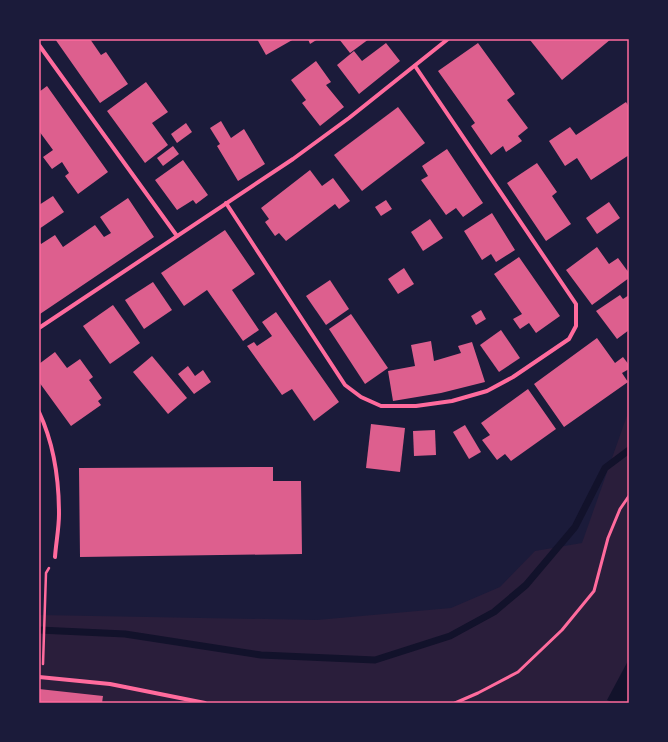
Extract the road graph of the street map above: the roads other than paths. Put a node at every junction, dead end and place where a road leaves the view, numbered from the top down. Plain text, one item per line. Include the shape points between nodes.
1 (448, 39) edge
2 (39, 46) edge
3 (414, 66) junction
4 (226, 203) junction
5 (176, 236) junction
6 (39, 328) edge
7 (39, 412) edge
8 (629, 496) edge
9 (55, 557) road end
10 (39, 677) edge
11 (205, 703) edge
12 (456, 703) edge

1 - 3 street
2 - 5 street
3 - 4 street via 349,118
3 - 4 street via 576,304 576,326 569,339 514,377 487,391 452,401 416,406 381,406 361,397 345,385
4 - 5 street
5 - 6 street
7 - 9 street via 47,429 56,467 59,514
8 - 12 lane via 620,509 608,538 594,591 567,624 518,672
10 - 11 street via 110,684

